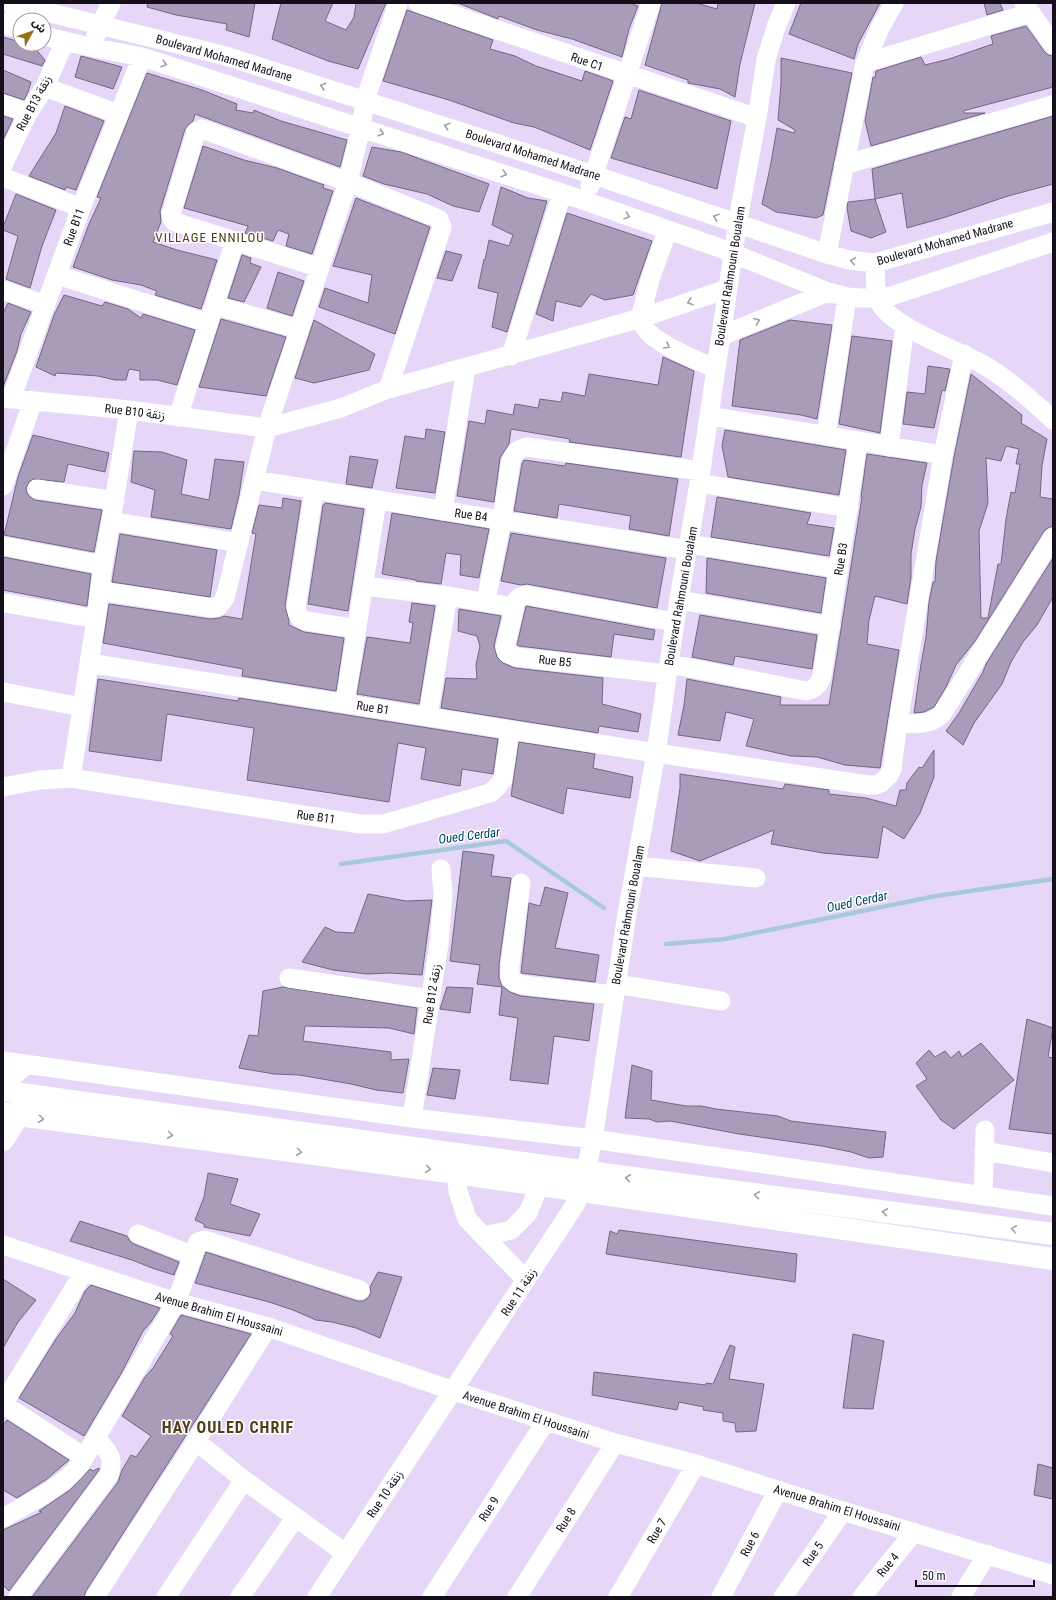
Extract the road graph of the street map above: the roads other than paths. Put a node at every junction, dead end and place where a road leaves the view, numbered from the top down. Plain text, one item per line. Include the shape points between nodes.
1 (111, 3) edge
2 (398, 3) edge
3 (418, 3) edge
4 (651, 3) edge
5 (786, 3) edge
6 (894, 3) edge
7 (15, 4) edge
8 (1027, 8) edge
9 (100, 25) junction
10 (11, 28) edge
11 (52, 38) edge
12 (65, 41) junction
13 (1053, 46) edge
14 (90, 48) junction
15 (142, 57) junction
16 (865, 63) junction
17 (626, 75) junction
18 (45, 87) junction
19 (365, 100) junction
20 (3, 104) edge
21 (1053, 105) edge
22 (28, 114) junction
23 (118, 114) junction
24 (757, 118) junction
25 (361, 127) junction
26 (3, 165) edge
27 (844, 165) junction
28 (594, 174) junction
29 (3, 177) edge
30 (348, 182) junction
31 (562, 193) junction
32 (584, 201) junction
33 (81, 208) junction
34 (1053, 212) edge
35 (737, 224) junction
36 (668, 230) junction
37 (234, 242) junction
38 (1053, 242) edge
39 (733, 254) junction
40 (826, 254) junction
41 (875, 263) junction
42 (320, 268) junction
43 (57, 275) junction
44 (727, 289) junction
45 (3, 290) edge
46 (828, 292) junction
47 (848, 297) junction
48 (878, 298) junction
49 (46, 305) junction
50 (214, 305) junction
51 (641, 318) junction
52 (208, 323) junction
53 (905, 326) junction
54 (299, 329) junction
55 (721, 336) junction
56 (964, 354) junction
57 (511, 356) junction
58 (466, 368) junction
59 (716, 369) junction
60 (388, 389) junction
61 (7, 398) edge
62 (33, 401) junction
63 (129, 410) junction
64 (709, 416) junction
65 (178, 417) junction
66 (1053, 420) edge
67 (267, 428) junction
68 (826, 436) junction
69 (858, 442) junction
70 (889, 447) junction
71 (943, 455) junction
72 (700, 477) junction
73 (254, 480) junction
74 (3, 486) edge
75 (37, 488) dead end
76 (314, 490) junction
77 (377, 500) junction
78 (115, 501) junction
79 (848, 508) junction
80 (443, 510) junction
81 (502, 519) junction
82 (112, 521) junction
83 (1053, 537) edge
84 (239, 543) junction
85 (3, 546) edge
86 (689, 547) junction
87 (103, 565) junction
88 (839, 569) junction
89 (364, 586) junction
90 (100, 591) junction
91 (448, 596) junction
92 (680, 600) junction
93 (486, 601) junction
94 (519, 601) junction
95 (5, 603) dead end
96 (96, 619) junction
97 (676, 622) junction
98 (831, 626) junction
99 (357, 629) junction
100 (89, 663) junction
101 (668, 669) junction
102 (3, 692) edge
103 (345, 703) junction
104 (82, 707) junction
105 (428, 716) junction
106 (898, 723) junction
107 (510, 730) junction
108 (656, 753) junction
109 (71, 778) junction
110 (3, 787) edge
111 (636, 866) junction
112 (441, 870) dead end
113 (756, 878) dead end
114 (520, 883) dead end
115 (289, 978) dead end
116 (615, 990) junction
117 (431, 999) junction
118 (721, 1001) dead end
119 (3, 1061) edge
120 (27, 1064) junction
121 (3, 1084) edge
122 (3, 1089) edge
123 (32, 1095) junction
124 (11, 1114) edge
125 (412, 1118) junction
126 (985, 1130) dead end
127 (3, 1140) edge
128 (593, 1140) junction
129 (984, 1151) junction
130 (1053, 1163) edge
131 (456, 1173) junction
132 (584, 1181) junction
133 (539, 1186) junction
134 (983, 1196) junction
135 (1053, 1206) edge
136 (138, 1234) dead end
137 (1053, 1234) edge
138 (484, 1236) junction
139 (3, 1245) edge
140 (192, 1255) junction
141 (1053, 1259) edge
142 (84, 1272) junction
143 (526, 1280) junction
144 (360, 1290) dead end
145 (176, 1302) junction
146 (268, 1327) junction
147 (454, 1391) junction
148 (3, 1404) edge
149 (546, 1421) junction
150 (96, 1438) junction
151 (196, 1441) junction
152 (615, 1443) junction
153 (84, 1457) junction
154 (696, 1464) junction
155 (244, 1480) junction
156 (778, 1490) junction
157 (843, 1511) junction
158 (3, 1518) edge
159 (295, 1518) junction
160 (914, 1532) junction
161 (345, 1553) junction
162 (987, 1554) junction
163 (1053, 1575) edge
164 (18, 1597) edge
165 (95, 1597) edge
166 (166, 1597) edge
167 (240, 1597) edge
168 (317, 1597) edge
169 (432, 1597) edge
170 (517, 1597) edge
171 (618, 1597) edge
172 (721, 1597) edge
173 (783, 1597) edge
174 (862, 1597) edge
175 (960, 1597) edge

1 - 9 street
2 - 19 street
3 - 17 street, Rue C1
4 - 17 street
5 - 24 street, Boulevard Rahmouni Boualam via 766,60
6 - 16 street
7 - 9 street, Boulevard Mohamed Madrane
7 - 10 street
8 - 13 street
8 - 16 street
9 - 14 street
19 -> 9 street, Boulevard Mohamed Madrane via 226,56
11 - 12 street, Boulevard Mohamed Madrane
12 - 14 street, Boulevard Mohamed Madrane
12 - 18 street, Rue B13 زنقة
14 - 15 street, Boulevard Mohamed Madrane
15 - 23 street, Rue B11
15 -> 25 street, Boulevard Mohamed Madrane
16 - 27 street
17 - 24 street, Rue C1
17 - 28 street
18 - 22 street, Rue B13 زنقة
18 - 23 street
19 - 25 street
28 -> 19 street, Boulevard Mohamed Madrane
20 - 22 street
21 - 27 street
22 - 26 street, Rue B13 زنقة
23 - 33 street, Rue B11
24 - 35 street, Boulevard Rahmouni Boualam
25 - 30 street
25 -> 31 street, Boulevard Mohamed Madrane
27 - 40 street
28 - 32 street
35 -> 28 street, Boulevard Mohamed Madrane
29 - 33 street
30 - 37 street via 202,129 198,130 194,135 171,214 172,219
30 - 42 street
30 - 60 street via 434,217 442,227
31 - 32 street, Boulevard Mohamed Madrane
31 - 57 street
32 -> 36 street, Boulevard Mohamed Madrane
33 - 43 street, Rue B11
34 - 41 street, Boulevard Mohamed Madrane
35 - 39 street, Boulevard Rahmouni Boualam
35 - 40 street, Boulevard Mohamed Madrane
36 - 39 street, Boulevard Mohamed Madrane
36 - 51 street via 647,289
37 - 42 street
37 - 50 street
38 - 48 street, Boulevard Mohamed Madrane via 891,296
39 - 44 street, Boulevard Rahmouni Boualam
39 - 46 street, Boulevard Mohamed Madrane
41 -> 40 street, Boulevard Mohamed Madrane
41 - 48 street
42 - 54 street
43 - 49 street, Rue B11
43 - 52 street
44 -> 51 street
44 - 55 street, Boulevard Rahmouni Boualam
45 - 49 street
46 - 47 street, Boulevard Mohamed Madrane
55 -> 46 street
47 - 48 street, Boulevard Mohamed Madrane
47 - 68 street
48 - 53 street via 886,311
49 - 61 street, Rue B11
50 - 52 street
50 - 54 street
51 - 57 street
51 -> 59 street via 648,332 666,346
52 - 65 street
53 - 56 street
53 - 70 street
54 - 67 street
55 - 59 street, Boulevard Rahmouni Boualam
56 - 66 street via 1000,375
56 - 71 street
57 - 58 street
58 - 60 street
58 - 80 street
59 - 64 street, Boulevard Rahmouni Boualam
60 - 67 street via 341,408
61 - 62 street, Rue B10 زنقة
62 - 63 street, Rue B10 زنقة
62 - 74 street
63 - 65 street, Rue B10 زنقة
63 - 78 street
64 - 68 street
64 - 72 street, Boulevard Rahmouni Boualam
65 - 67 street, Rue B10 زنقة
67 - 73 street
68 - 69 street
69 - 70 street
69 - 79 street, Rue B3
70 - 71 street
71 - 106 street
72 - 79 street
72 - 81 street via 527,447 514,453 511,460
72 - 86 street, Boulevard Rahmouni Boualam
73 - 76 street, Rue B4
73 - 84 street
75 - 78 street
76 - 77 street, Rue B4
76 - 99 street via 296,608 298,616 307,621
77 - 80 street, Rue B4
77 - 89 street
78 - 82 street
79 - 88 street, Rue B3
80 - 81 street, Rue B4
81 - 86 street, Rue B4
81 - 93 street
82 - 84 street
82 - 87 street
83 - 106 street via 942,714 930,722
84 - 90 street via 226,598 218,607
85 - 87 street
86 - 88 street, Rue B4
86 - 92 street, Boulevard Rahmouni Boualam
87 - 90 street
88 - 98 street, Rue B3
89 - 91 street
89 - 99 street
90 - 96 street
91 - 93 street
91 - 105 street
92 - 97 street, Boulevard Rahmouni Boualam
92 - 98 street
93 - 94 street
94 - 97 street
94 - 101 street, Rue B5 via 505,648 511,655
95 - 96 street
96 - 100 street
97 - 101 street, Boulevard Rahmouni Boualam
98 - 101 street, Rue B3 via 819,684 806,692
99 - 103 street
100 - 103 street, Rue B1
100 - 104 street
101 - 108 street, Boulevard Rahmouni Boualam
102 - 104 street
103 - 105 street, Rue B1
104 - 109 street
105 - 107 street, Rue B1
106 - 108 street, Rue B1 via 892,769 885,779 876,785
107 - 108 street, Rue B1
107 - 109 street, Rue B11 via 503,779 490,793 433,816 384,824 360,824
108 - 111 street, Boulevard Rahmouni Boualam
109 - 110 street, Rue B11 via 40,780
111 - 113 street
111 - 116 street, Boulevard Rahmouni Boualam
112 - 117 street, Rue B12 زنقة via 443,894 440,944
114 - 116 street via 510,978 522,985
115 - 117 street
116 - 118 street
116 - 128 street, Boulevard Rahmouni Boualam
117 - 125 street, Rue B12 زنقة
119 - 120 street
120 - 121 street
120 - 123 street
120 - 125 street
122 - 123 main road
123 - 124 main road
123 - 132 main road
124 - 127 main road
124 -> 131 main road
125 - 128 street
126 - 129 street
128 - 132 street, Boulevard Rahmouni Boualam
128 - 134 street
129 - 130 street
129 - 134 street
131 - 133 main road
131 - 138 street via 458,1191 468,1219
132 - 133 main road
137 -> 132 main road
132 - 141 main road
132 - 143 street, Rue 11 زنقة via 575,1205
133 - 138 street via 528,1213 511,1230
134 - 135 street
136 - 140 street
138 - 143 street
139 - 142 street, Avenue Brahim El Houssaini
140 - 144 street via 198,1242 204,1240
140 - 145 street
142 - 145 street, Avenue Brahim El Houssaini
142 - 148 street
143 - 147 street, Rue 11 زنقة
145 - 146 street, Avenue Brahim El Houssaini
145 - 150 street
146 - 147 street, Avenue Brahim El Houssaini
146 - 151 street
147 - 149 street, Avenue Brahim El Houssaini
147 - 161 street, Rue 10 زنقة
148 - 153 street
149 - 152 street, Avenue Brahim El Houssaini
149 - 169 street, Rue 9
150 - 153 street
150 - 164 street via 110,1456 112,1463 109,1475
151 - 155 street
151 - 165 street
152 - 154 street, Avenue Brahim El Houssaini
152 - 170 street, Rue 8
153 - 158 street via 73,1473 62,1482
154 - 156 street, Avenue Brahim El Houssaini
154 - 171 street, Rue 7
155 - 159 street
155 - 166 street
156 - 157 street, Avenue Brahim El Houssaini
156 - 172 street, Rue 6
157 - 160 street, Avenue Brahim El Houssaini
157 - 173 street, Rue 5
159 - 161 street
159 - 167 street
160 - 162 street, Avenue Brahim El Houssaini
160 - 174 street, Rue 4
161 - 168 street, Rue 10 زنقة
162 - 163 street, Avenue Brahim El Houssaini
162 - 175 street

